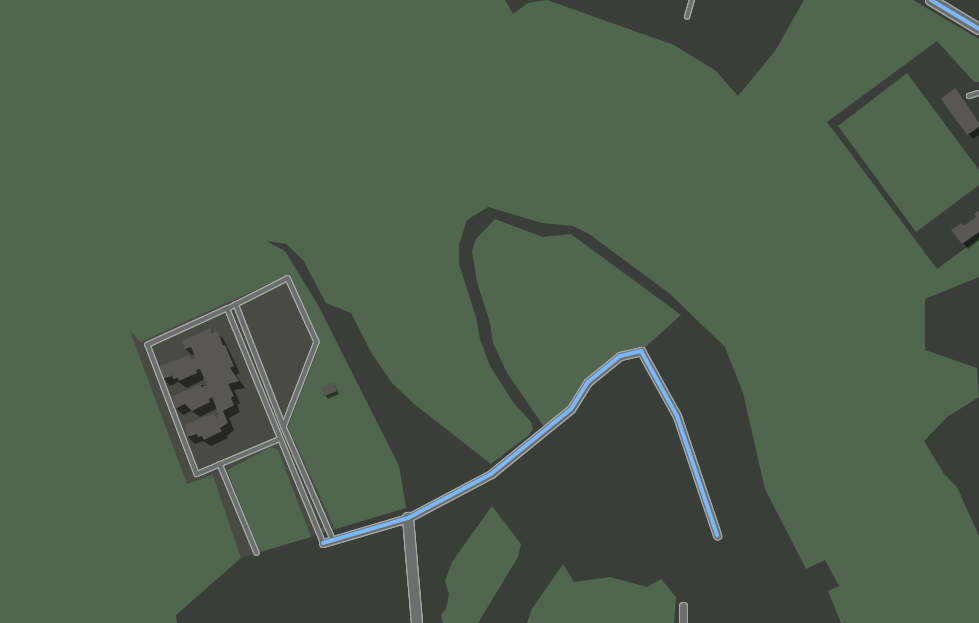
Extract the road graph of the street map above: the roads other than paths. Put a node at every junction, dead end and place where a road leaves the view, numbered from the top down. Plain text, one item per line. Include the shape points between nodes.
1 (692, 0) edge
2 (931, 0) edge
3 (687, 17) dead end
4 (979, 29) edge
5 (979, 93) edge
6 (969, 96) dead end
7 (236, 304) junction
8 (227, 309) junction
9 (284, 427) junction
10 (280, 439) junction
11 (220, 464) junction
12 (408, 518) junction
13 (717, 535) dead end
14 (333, 539) junction
15 (323, 543) joint
16 (257, 553) dead end
17 (682, 606) dead end
18 (417, 623) edge
19 (683, 623) edge

1 - 3 lane
2 - 4 street
5 - 6 lane
7 - 8 lane
7 - 9 lane
7 - 9 lane via 288,278 317,342
8 - 10 lane
8 - 11 lane via 148,345 197,474
9 - 14 lane
10 - 11 lane
10 - 15 lane
11 - 16 lane
12 - 13 street via 491,474 571,409 588,382 620,356 640,351 677,416
12 - 14 street
12 - 18 street
14 - 15 street
17 - 19 street

